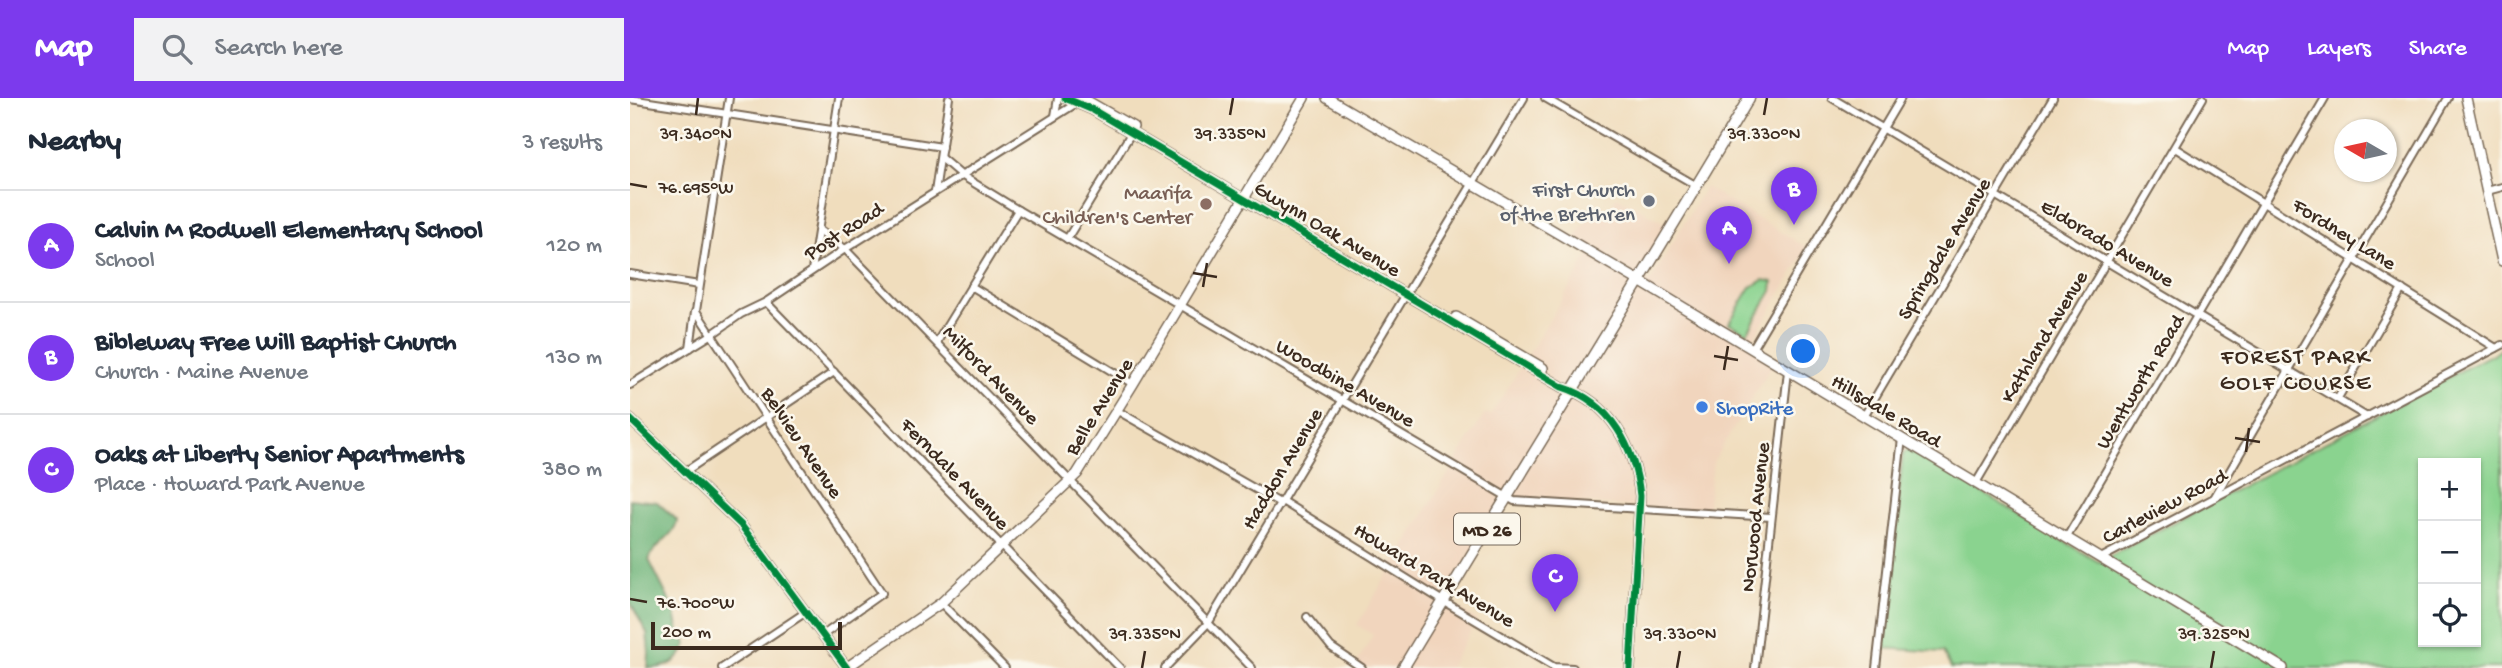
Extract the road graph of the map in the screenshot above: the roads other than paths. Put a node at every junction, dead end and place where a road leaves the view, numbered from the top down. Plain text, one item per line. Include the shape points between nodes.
1 (729, 98) edge
2 (839, 98) edge
3 (949, 98) edge
4 (1058, 98) edge
5 (1304, 98) edge
6 (1327, 98) edge
7 (1524, 98) edge
8 (1545, 98) edge
9 (1749, 98) edge
10 (1832, 98) edge
11 (1901, 98) edge
12 (2053, 98) edge
13 (2203, 98) edge
14 (2325, 98) edge
15 (2448, 98) edge
16 (2466, 98) edge
17 (630, 99) edge
18 (1073, 99) edge
19 (727, 114) junction
20 (1055, 116) junction
21 (1883, 129) junction
22 (1133, 130) junction
23 (834, 131) junction
24 (942, 147) junction
25 (2175, 148) junction
26 (941, 158) junction
27 (961, 175) junction
28 (1472, 183) junction
29 (1697, 186) junction
30 (2502, 187) edge
31 (2487, 191) junction
32 (935, 192) junction
33 (1995, 195) junction
34 (1245, 196) junction
35 (2264, 204) junction
36 (1018, 210) junction
37 (818, 230) junction
38 (1067, 239) junction
39 (845, 249) junction
40 (2354, 259) junction
41 (2107, 261) junction
42 (2502, 261) edge
43 (812, 270) junction
44 (630, 274) edge
45 (1641, 282) junction
46 (699, 285) junction
47 (971, 286) junction
48 (2402, 289) junction
49 (1407, 292) junction
50 (766, 302) junction
51 (1180, 305) junction
52 (696, 311) junction
53 (2198, 315) junction
54 (711, 335) junction
55 (937, 342) junction
56 (2499, 346) edge
57 (690, 348) junction
58 (1752, 349) junction
59 (2289, 369) junction
60 (1788, 371) junction
61 (834, 372) junction
62 (1133, 384) junction
63 (630, 385) edge
64 (1572, 390) junction
65 (2338, 398) junction
66 (1342, 400) junction
67 (1116, 411) junction
68 (1864, 416) junction
69 (2367, 417) junction
70 (765, 418) junction
71 (630, 419) edge
72 (1902, 438) junction
73 (686, 471) junction
74 (1070, 480) junction
75 (1976, 483) junction
76 (1507, 496) junction
77 (2214, 498) junction
78 (1281, 502) junction
79 (1640, 509) junction
80 (1771, 517) junction
81 (2067, 537) junction
82 (1001, 545) junction
83 (2101, 558) junction
84 (1443, 601) junction
85 (941, 603) junction
86 (806, 612) junction
87 (1307, 617) dead end
88 (1209, 622) junction
89 (823, 635) junction
90 (1554, 667) edge
91 (722, 668) edge
92 (847, 668) edge
93 (1004, 668) edge
94 (1120, 668) edge
95 (1165, 668) edge
96 (1252, 668) edge
97 (1362, 668) edge
98 (1403, 668) edge
99 (1573, 668) edge
100 (1630, 668) edge
101 (1755, 668) edge
102 (1875, 668) edge
103 (2284, 668) edge

1 - 19 street
2 - 23 street
3 - 24 street
4 - 20 street
5 - 34 street, Belle Avenue
6 - 28 street, Hillsdale Road
7 - 28 street, Haddon Avenue
8 - 29 street
9 - 29 main road, MD 26
10 - 21 street, Eldorado Avenue
11 - 21 street
12 - 33 street, Springdale Avenue
13 - 25 street, Kathland Avenue
14 - 35 street, Wentworth Road
15 - 40 street
16 - 31 street
17 - 19 street
18 - 20 street, Post Road via 1072,106
18 - 22 street, Gwynn Oak Avenue
19 - 23 street
19 - 46 street
20 - 27 street, Post Road
21 - 33 street, Eldorado Avenue
21 - 58 street
22 - 34 street, Gwynn Oak Avenue
22 - 38 street
23 - 24 street
23 - 37 street
24 - 26 street
25 - 35 street, Fordney Lane
25 - 41 street, Kathland Avenue
26 - 27 street, Woodbine Avenue
26 - 32 street
27 - 32 street, Post Road
27 - 36 street, Woodbine Avenue
28 - 45 street, Hillsdale Road
28 - 49 street, Haddon Avenue
29 - 45 main road, MD 26
30 - 31 street
31 - 42 street
32 - 39 street, Post Road
33 - 41 street, Eldorado Avenue
33 - 68 street, Springdale Avenue
34 - 49 street, Gwynn Oak Avenue
34 - 51 street, Belle Avenue
35 - 40 street, Fordney Lane
35 - 53 street, Wentworth Road
36 - 38 street, Woodbine Avenue
36 - 47 street
37 - 39 street, Milford Avenue
37 - 43 street
38 - 51 street, Woodbine Avenue
39 - 43 street, Post Road
39 - 55 street, Milford Avenue
40 - 48 street, Fordney Lane
40 - 59 street
41 - 53 street, Eldorado Avenue
41 - 75 street, Kathland Avenue
43 - 50 street, Post Road
44 - 46 street
45 - 58 street, Hillsdale Road
45 - 64 main road, MD 26
46 - 52 street
47 - 55 street
47 - 62 street
48 - 56 street, Fordney Lane
48 - 65 street
49 - 64 street, Gwynn Oak Avenue
49 - 66 street, Haddon Avenue
50 - 54 street, Post Road
50 - 61 street, Ferndale Avenue
51 - 62 street, Belle Avenue
51 - 66 street, Woodbine Avenue
52 - 54 street, Belvieu Avenue
52 - 57 street
53 - 59 street, Eldorado Avenue
53 - 81 street, Wentworth Road
54 - 57 street, Post Road
54 - 70 street, Belvieu Avenue
55 - 74 street, Milford Avenue
56 - 69 street, Carleview Road
57 - 63 street, Post Road
58 - 60 street, Hillsdale Road
59 - 65 street, Eldorado Avenue
59 - 77 street
60 - 68 street, Hillsdale Road
60 - 80 street, Norwood Avenue
61 - 70 street
61 - 82 street, Ferndale Avenue
62 - 67 street, Belle Avenue
64 - 76 main road, MD 26
64 - 79 street, Gwynn Oak Avenue via 1600,409 1627,442 1638,479
65 - 69 street, Eldorado Avenue
66 - 76 street, Woodbine Avenue
66 - 78 street, Haddon Avenue
67 - 74 street, Belle Avenue
67 - 78 street, Howard Park Avenue
68 - 72 street, Hillsdale Road
69 - 77 street, Carleview Road
70 - 73 street
70 - 89 street, Belvieu Avenue via 882,593
71 - 73 street
72 - 75 street, Hillsdale Road
72 - 102 street
73 - 86 street via 741,525
74 - 82 street, Belle Avenue
74 - 88 street, Milford Avenue
75 - 81 street, Hillsdale Road
76 - 79 street, Woodbine Avenue via 1517,501
76 - 84 main road, MD 26
77 - 83 street, Carleview Road
78 - 84 street, Howard Park Avenue
78 - 88 street, Haddon Avenue
79 - 80 street, Woodbine Avenue
79 - 100 street, Gwynn Oak Avenue
80 - 101 street, Norwood Avenue
81 - 83 street, Hillsdale Road
82 - 85 street, Belle Avenue
82 - 94 street, Ferndale Avenue
83 - 103 street, Hillsdale Road
84 - 90 street, Howard Park Avenue
84 - 98 main road, MD 26
85 - 92 street, Belle Avenue
85 - 93 street
86 - 89 street
86 - 91 street
87 - 97 street via 1331,647
88 - 95 street, Haddon Avenue
88 - 96 street, Milford Avenue
89 - 92 street
90 - 99 street, Howard Park Avenue

